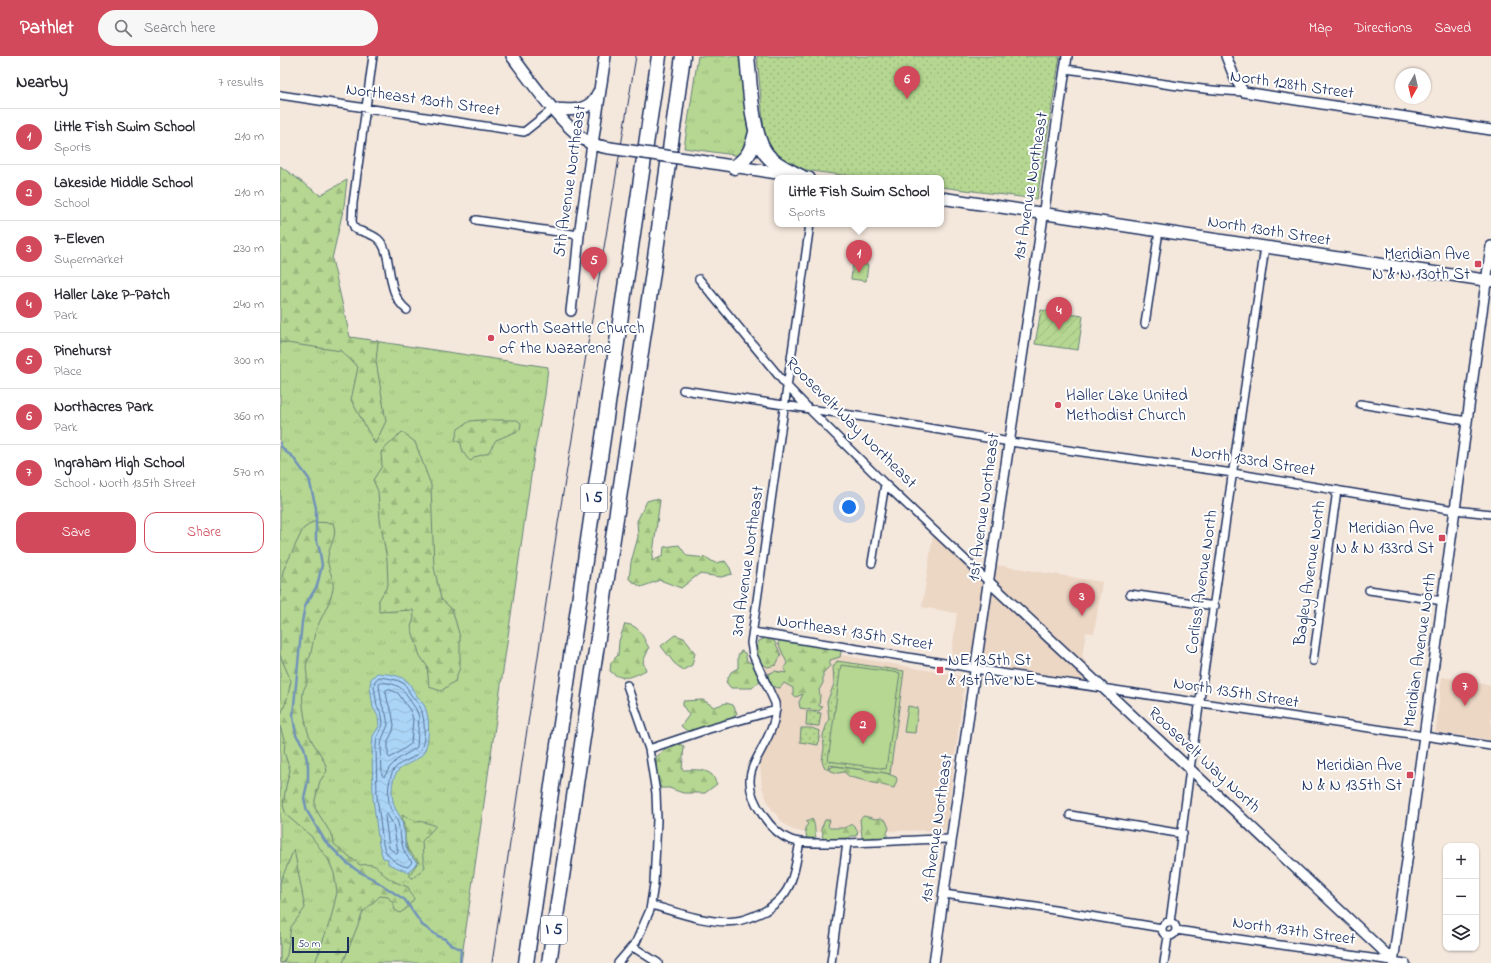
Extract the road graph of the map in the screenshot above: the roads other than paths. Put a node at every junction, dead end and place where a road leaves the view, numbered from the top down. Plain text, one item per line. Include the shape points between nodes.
1 (373, 56) edge
2 (512, 56) edge
3 (605, 56) edge
4 (659, 56) edge
5 (683, 56) edge
6 (747, 56) edge
7 (1067, 56) edge
8 (1226, 56) edge
9 (1065, 69) junction
10 (600, 86) junction
11 (1244, 92) junction
12 (280, 95) edge
13 (366, 109) junction
14 (553, 109) junction
15 (1491, 130) edge
16 (756, 132) junction
17 (601, 146) junction
18 (735, 167) junction
19 (791, 175) edge
20 (801, 175) edge
21 (944, 198) edge
22 (1043, 214) junction
23 (476, 220) dead end
24 (810, 227) edge
25 (1159, 231) junction
26 (579, 235) junction
27 (1491, 246) edge
28 (1265, 247) junction
29 (699, 279) dead end
30 (1489, 281) edge
31 (407, 310) dead end
32 (571, 311) dead end
33 (1146, 324) dead end
34 (787, 386) junction
35 (683, 390) dead end
36 (1360, 404) dead end
37 (785, 406) junction
38 (810, 410) junction
39 (1467, 421) junction
40 (1010, 442) junction
41 (1233, 473) junction
42 (885, 484) junction
43 (1337, 490) junction
44 (1455, 510) junction
45 (1491, 514) edge
46 (872, 563) dead end
47 (989, 582) junction
48 (1368, 590) dead end
49 (1130, 594) dead end
50 (1443, 601) junction
51 (1215, 606) junction
52 (753, 632) junction
53 (1313, 661) dead end
54 (976, 669) junction
55 (627, 685) dead end
56 (1102, 688) junction
57 (1200, 702) junction
58 (776, 710) junction
59 (1424, 736) junction
60 (1491, 746) edge
61 (649, 749) junction
62 (1190, 769) junction
63 (1070, 815) dead end
64 (1183, 834) junction
65 (951, 839) junction
66 (800, 842) junction
67 (847, 843) junction
68 (944, 894) junction
69 (559, 897) junction
70 (652, 905) junction
71 (1170, 922) junction
72 (1162, 928) junction
73 (1176, 930) junction
74 (1168, 936) junction
75 (529, 940) junction
76 (632, 947) junction
77 (1394, 962) edge
78 (521, 963) edge
79 (526, 963) edge
80 (549, 963) edge
81 (556, 963) edge
82 (618, 963) edge
83 (658, 963) edge
84 (831, 963) edge
85 (934, 963) edge
86 (1164, 963) edge
87 (1406, 963) edge

1 - 13 street
2 - 14 main road
3 - 10 main road, 5th Avenue Northeast
4 - 75 highway, I 5
5 - 69 highway, I 5
6 - 16 highway
7 - 9 street, 1st Avenue Northeast
8 - 11 street via 1235,79
9 - 11 street, North 128th Street
9 - 22 street, 1st Avenue Northeast
10 - 14 main road via 596,97 584,108
10 - 17 main road, 5th Avenue Northeast
11 - 15 street, North 128th Street
12 - 13 street, Northeast 130th Street
13 - 14 street, Northeast 130th Street via 524,132
13 - 31 street via 353,203 353,227 381,243 386,253 394,291
14 - 17 main road via 581,137
16 - 18 highway via 749,155
16 - 20 highway via 767,156
17 - 18 main road, bridge
17 - 26 street, 5th Avenue Northeast
18 - 19 main road
21 - 22 main road
22 - 25 main road, North 130th Street
22 - 40 street, 1st Avenue Northeast
23 - 26 street
24 - 34 street, 3rd Avenue Northeast
25 - 28 main road, North 130th Street
25 - 33 street
26 - 32 street, 5th Avenue Northeast
27 - 30 street, Meridian Avenue North
28 - 30 main road, North 130th Street
28 - 41 street, Corliss Avenue North
29 - 34 street, Roosevelt Way Northeast
30 - 39 street, Meridian Avenue North
34 - 37 street, 3rd Avenue Northeast
34 - 38 street, Roosevelt Way Northeast
35 - 37 street, North 133rd Street
36 - 39 street
37 - 38 street, North 133rd Street
37 - 52 street, 3rd Avenue Northeast
38 - 40 street, North 133rd Street
38 - 42 street, Roosevelt Way Northeast
39 - 44 street, Meridian Avenue North
40 - 41 street, North 133rd Street
40 - 47 street, 1st Avenue Northeast
41 - 43 street, North 133rd Street
41 - 51 street, Corliss Avenue North
42 - 46 street
42 - 47 street, Roosevelt Way Northeast
43 - 44 street, North 133rd Street
43 - 53 street, Bagley Avenue North
44 - 45 street, North 133rd Street
44 - 50 street, Meridian Avenue North
47 - 54 street, 1st Avenue Northeast
47 - 56 street, Roosevelt Way North
48 - 50 street
49 - 51 street
50 - 59 street, Meridian Avenue North
51 - 57 street, Corliss Avenue North
52 - 54 street, Northeast 135th Street
52 - 58 street, 3rd Avenue Northeast via 753,655
54 - 56 street, North 135th Street
54 - 65 street, 1st Avenue Northeast
55 - 61 street
56 - 57 street, North 135th Street
56 - 62 street, Roosevelt Way North
57 - 59 street, North 135th Street
57 - 62 street, Corliss Avenue North
58 - 61 street
58 - 66 street via 775,720 751,773 751,788 756,803 769,824 783,836
59 - 60 street, North 135th Street
59 - 77 street, Meridian Avenue North
61 - 70 street via 657,810
62 - 64 street, Corliss Avenue North
62 - 77 street, Roosevelt Way North
63 - 64 street
64 - 71 street, Corliss Avenue North
65 - 67 street
65 - 68 street, 1st Avenue Northeast
66 - 67 street
66 - 70 street via 791,882 781,898 770,908 754,916 736,922 716,921
67 - 84 street
68 - 72 street
68 - 85 street, 1st Avenue Northeast
69 - 80 highway, I 5
69 - 81 highway
70 - 76 street
71 - 72 street
71 - 73 street
72 - 74 street
73 - 74 street via 1173,935
73 - 77 street, North 137th Street
74 - 86 street
75 - 78 highway
75 - 79 highway, I 5
76 - 82 street
76 - 83 street
77 - 87 street, North 137th Street

